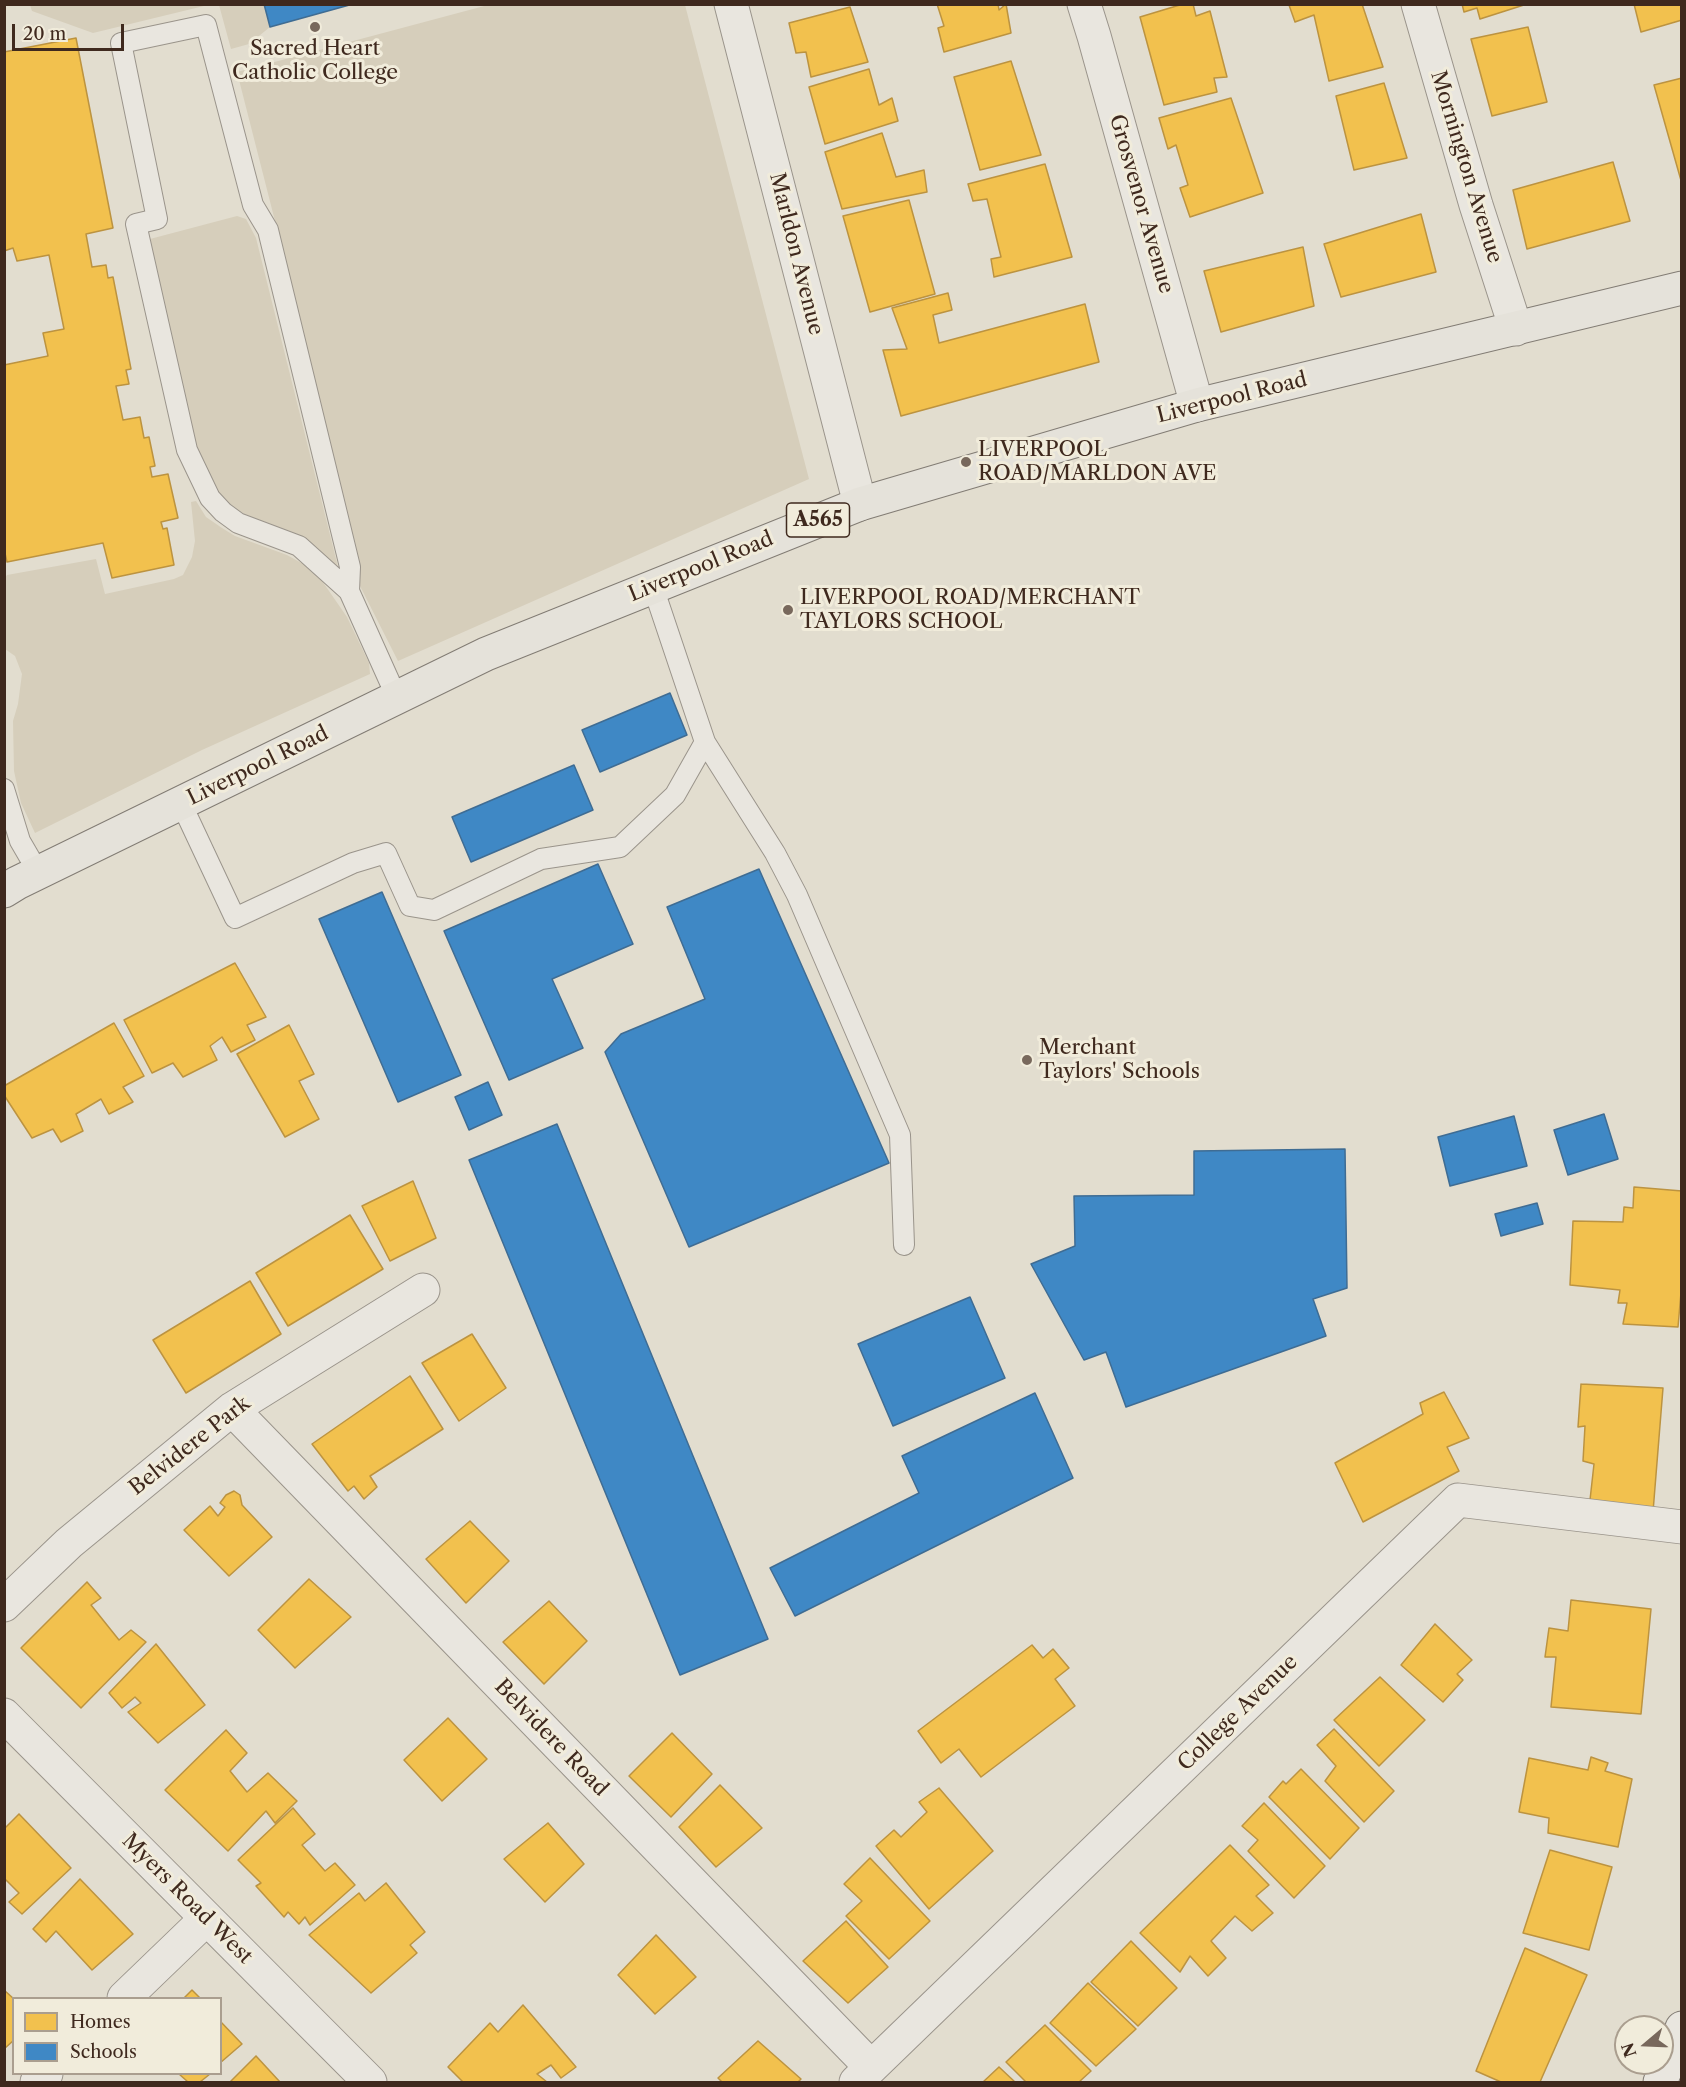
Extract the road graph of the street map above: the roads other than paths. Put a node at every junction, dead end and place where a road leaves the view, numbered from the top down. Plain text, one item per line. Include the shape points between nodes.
1 (731, 4) edge
2 (1084, 4) edge
3 (1418, 4) edge
4 (1682, 288) edge
5 (1516, 329) junction
6 (1197, 405) junction
7 (860, 504) junction
8 (653, 587) junction
9 (349, 591) junction
10 (397, 698) junction
11 (705, 742) junction
12 (4, 789) edge
13 (181, 803) junction
14 (38, 872) junction
15 (4, 891) edge
16 (904, 1245) dead end
17 (423, 1290) dead end
18 (232, 1408) junction
19 (1682, 1527) edge
20 (4, 1605) edge
21 (4, 1715) edge
22 (206, 1919) junction
23 (125, 1997) edge
24 (1682, 2028) edge
25 (864, 2075) edge
26 (369, 2082) edge
27 (1659, 2082) edge

1 - 7 street, Marldon Avenue
2 - 6 street, Grosvenor Avenue
3 - 5 street, Mornington Avenue
4 - 5 highway, Liverpool Road / A565
5 - 6 highway, Liverpool Road / A565
6 - 7 highway, Liverpool Road / A565
7 - 8 highway, Liverpool Road / A565
8 - 10 highway, Liverpool Road / A565 via 486,654
8 - 11 lane
9 - 9 lane via 299,546 238,523 223,513 210,498 187,450 136,224 157,219 121,43 206,25 253,205 268,230 350,567
9 - 10 lane
10 - 13 highway, Liverpool Road / A565
11 - 13 lane via 675,795 620,847 541,859 434,910 410,906 386,853 353,863 235,918
11 - 16 lane via 797,895 900,1135
12 - 14 lane via 20,841
13 - 14 highway, Liverpool Road / A565
14 - 15 highway, Liverpool Road / A565
17 - 18 street, Belvidere Park
18 - 20 street, Belvidere Park via 69,1544
18 - 25 street, Belvidere Road
19 - 25 street, College Avenue via 1458,1500
21 - 22 street, Myers Road West
22 - 23 street
22 - 26 street, Myers Road West
24 - 27 street

